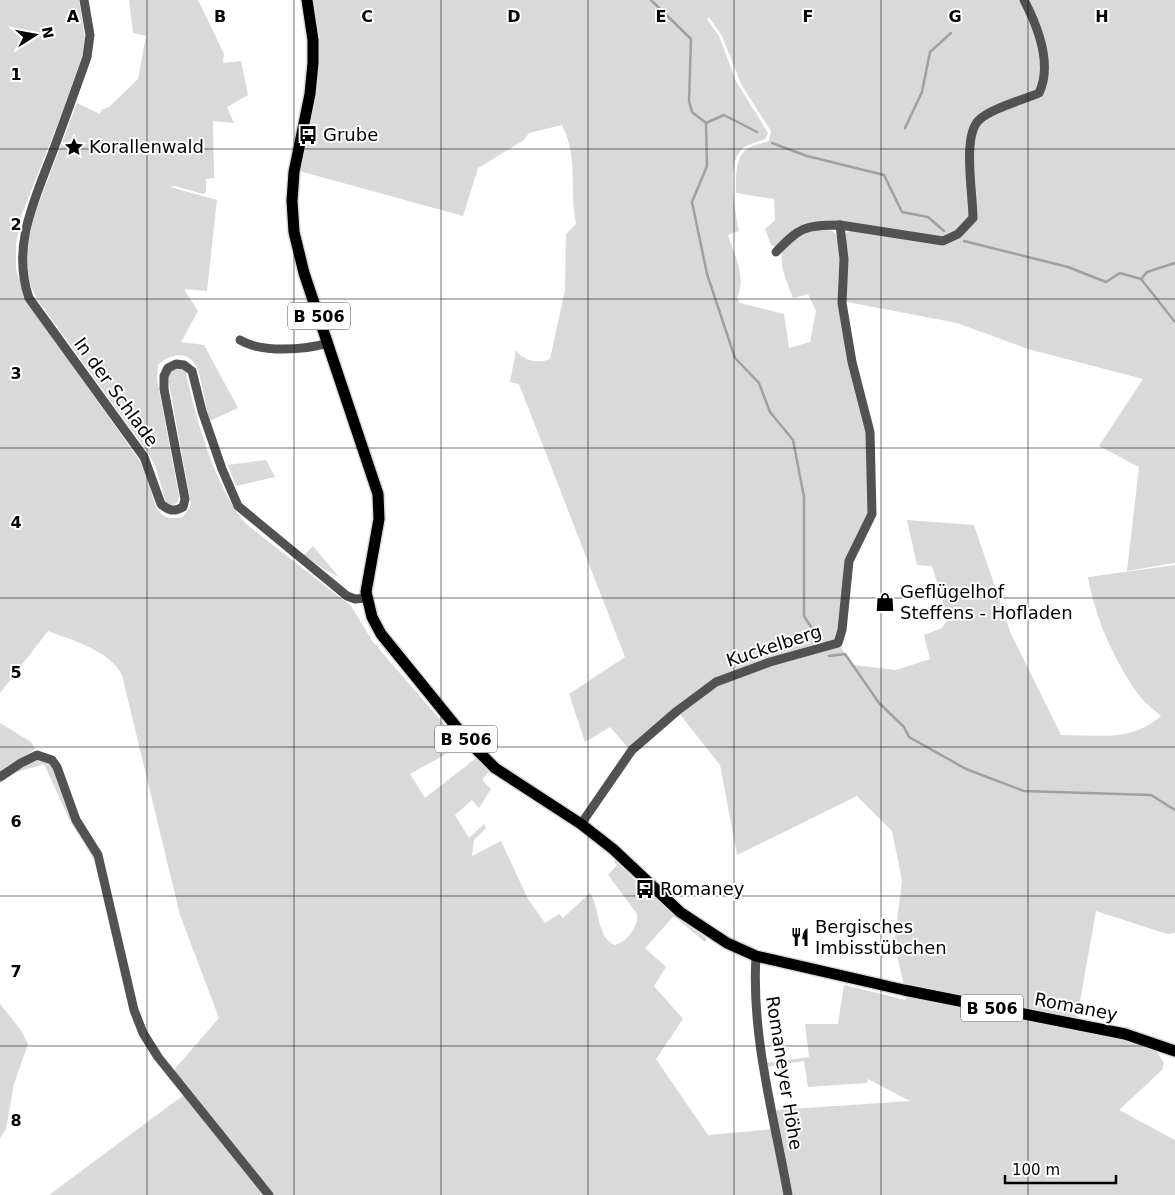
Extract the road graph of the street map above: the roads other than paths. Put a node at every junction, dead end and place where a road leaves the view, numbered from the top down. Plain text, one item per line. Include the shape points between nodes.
1 (84, 0) edge
2 (307, 0) edge
3 (1024, 0) edge
4 (840, 225) junction
5 (776, 252) dead end
6 (240, 340) dead end
7 (328, 343) junction
8 (367, 598) junction
9 (0, 777) edge
10 (581, 824) junction
11 (756, 956) junction
12 (1175, 1052) edge
13 (269, 1195) edge
14 (788, 1195) edge

1 - 8 street, In der Schlade via 90,35 87,56 30,212 23,242 22,266 29,298 144,457 161,504 167,510 177,510 183,506 185,498 164,376 168,368 184,364 192,371 202,412 238,506 347,596
2 - 7 main road, B 506 via 313,40 313,71 294,172 293,217 301,264
3 - 4 street via 1042,45 1045,81 1039,93 980,118 974,126 969,161 973,218 958,234 944,241
4 - 5 street via 820,225 798,231
4 - 10 street, Kuckelberg via 844,259 842,303 852,362 870,432 872,514 849,561 838,643 770,662 716,682 632,750
6 - 7 street via 249,346 302,349
7 - 8 main road, B 506 via 378,494 379,519
8 - 10 main road, Romaney / B 506 via 376,626 467,740 495,768
9 - 13 street via 37,756 46,756 57,767 76,820 98,855 134,1010 143,1034
10 - 11 main road, Romaney / B 506 via 613,849 680,912 727,943
11 - 12 main road, Romaney / B 506 via 904,990 1125,1034
11 - 14 street, Romaneyer Höhe via 754,983 758,1024

